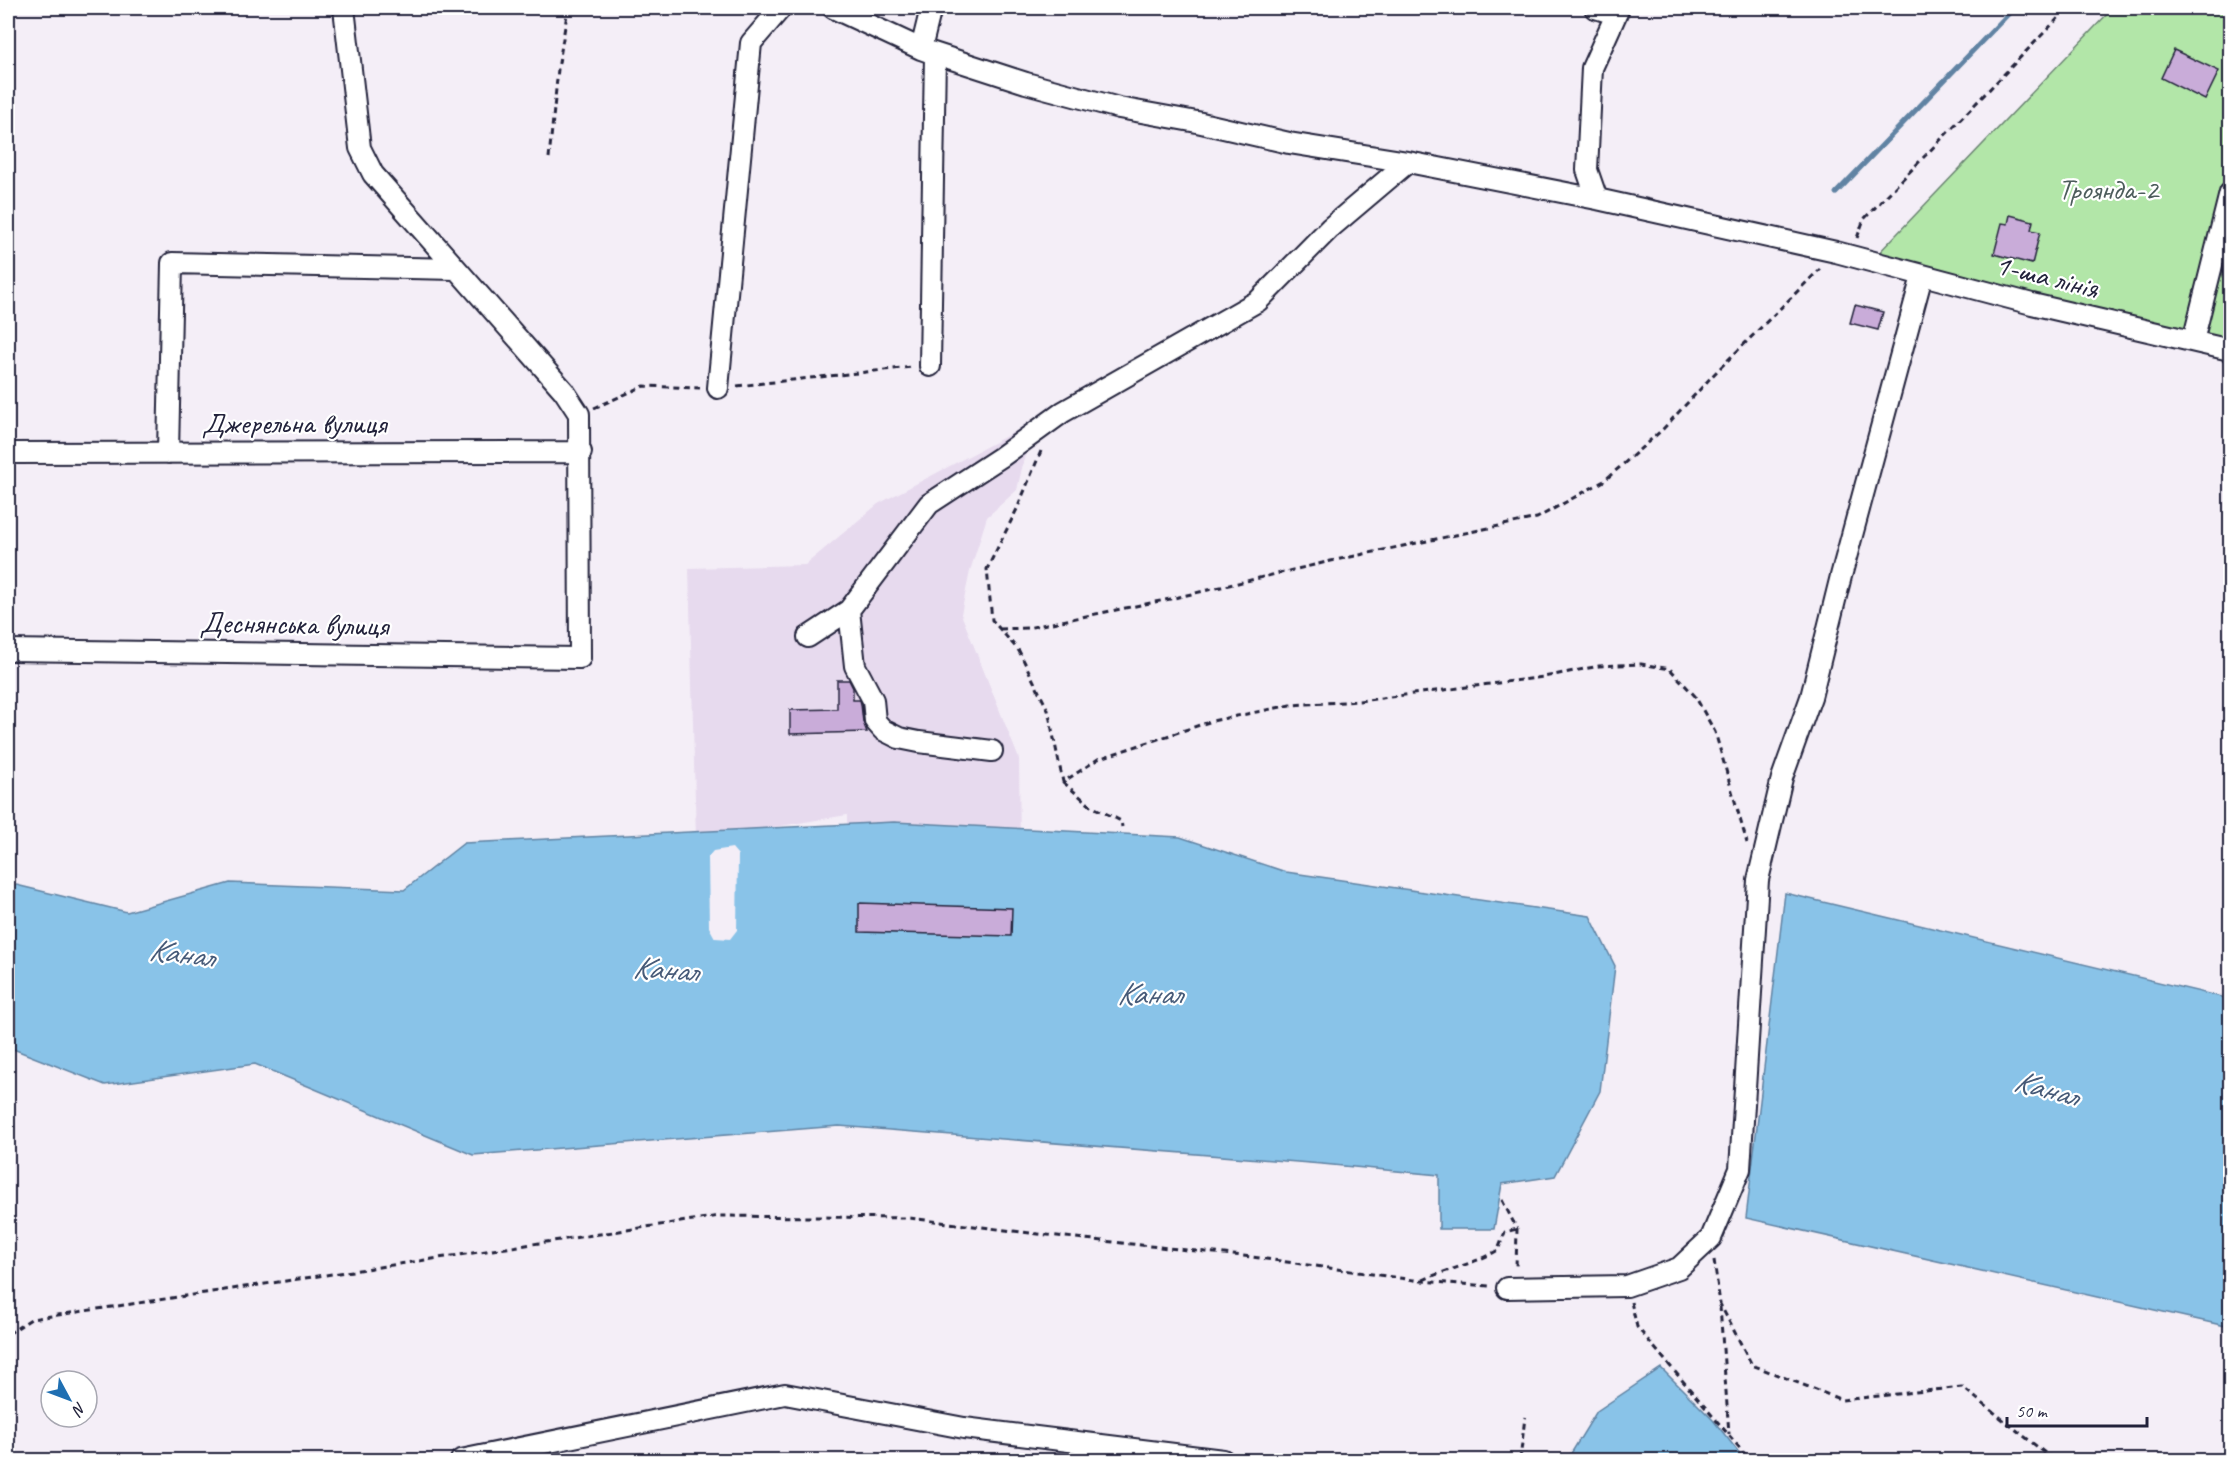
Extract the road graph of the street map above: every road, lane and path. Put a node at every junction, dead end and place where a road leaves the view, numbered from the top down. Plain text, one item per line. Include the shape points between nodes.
1 (344, 8) edge
2 (568, 8) edge
3 (781, 8) edge
4 (833, 8) edge
5 (931, 8) edge
6 (1595, 8) edge
7 (2068, 8) edge
8 (1617, 11) edge
9 (928, 52) junction
10 (549, 158) dead end
11 (1408, 162) junction
12 (2230, 193) edge
13 (1598, 199) junction
14 (1843, 254) junction
15 (456, 269) junction
16 (1922, 276) junction
17 (2193, 341) junction
18 (2230, 350) edge
19 (930, 366) joint
20 (718, 388) junction
21 (579, 414) junction
22 (1050, 422) junction
23 (581, 452) junction
24 (8, 453) edge
25 (168, 453) junction
26 (849, 610) junction
27 (1000, 629) junction
28 (808, 637) dead end
29 (8, 650) edge
30 (992, 751) dead end
31 (1064, 782) junction
32 (1122, 827) dead end
33 (1748, 845) dead end
34 (1502, 1200) dead end
35 (1517, 1229) junction
36 (1711, 1238) junction
37 (1421, 1281) junction
38 (1627, 1286) junction
39 (1511, 1288) junction
40 (1719, 1304) junction
41 (8, 1334) edge
42 (1525, 1417) dead end
43 (1729, 1436) junction
44 (461, 1461) edge
45 (1223, 1461) edge
46 (1520, 1461) edge
47 (1750, 1461) edge
48 (2054, 1461) edge

1 - 15 street via 360,148 373,174
2 - 10 path
3 - 20 street via 751,43
4 - 9 street, 1-ша лінія
5 - 9 street
6 - 8 street
7 - 14 path via 1864,219
8 - 13 street via 1592,68 1587,170
9 - 11 street, 1-ша лінія via 1119,108 1289,143
9 - 19 street
11 - 13 street, 1-ша лінія
11 - 22 street via 1330,228 1258,301
12 - 17 street
13 - 14 street, 1-ша лінія
14 - 16 street, 1-ша лінія
14 - 27 path via 1604,481 1537,518 1170,599 1027,628
15 - 21 street via 564,391
15 - 25 street via 172,263
16 - 17 street, 1-ша лінія
16 - 36 street via 1811,697 1782,778 1758,880 1740,1169
17 - 18 street, 1-ша лінія
19 - 20 path
20 - 21 path via 644,386
21 - 23 street
22 - 26 street via 929,504
22 - 27 path via 1017,509 987,569 992,620
23 - 25 street, Джерельна вулиця
23 - 29 street, Деснянська вулиця via 580,658
24 - 25 street, Джерельна вулиця
26 - 28 street
26 - 30 street via 855,666 873,700 875,721 883,730 899,738
27 - 31 path via 1019,651 1048,710
31 - 32 path via 1091,806 1121,821
31 - 33 path via 1098,759 1212,721 1291,705 1359,701 1599,666 1641,664 1670,669 1695,696 1715,732
34 - 35 path
35 - 37 path via 1505,1232 1498,1250 1479,1261
35 - 39 path
36 - 38 street via 1679,1268
36 - 40 path
37 - 39 path
37 - 41 path via 1252,1257 909,1218 720,1216 31,1319
38 - 39 street
38 - 43 path via 1637,1327
40 - 43 path
40 - 48 path via 1752,1365 1842,1400 1962,1387
42 - 46 path
43 - 47 path
44 - 45 street via 785,1394 964,1428

